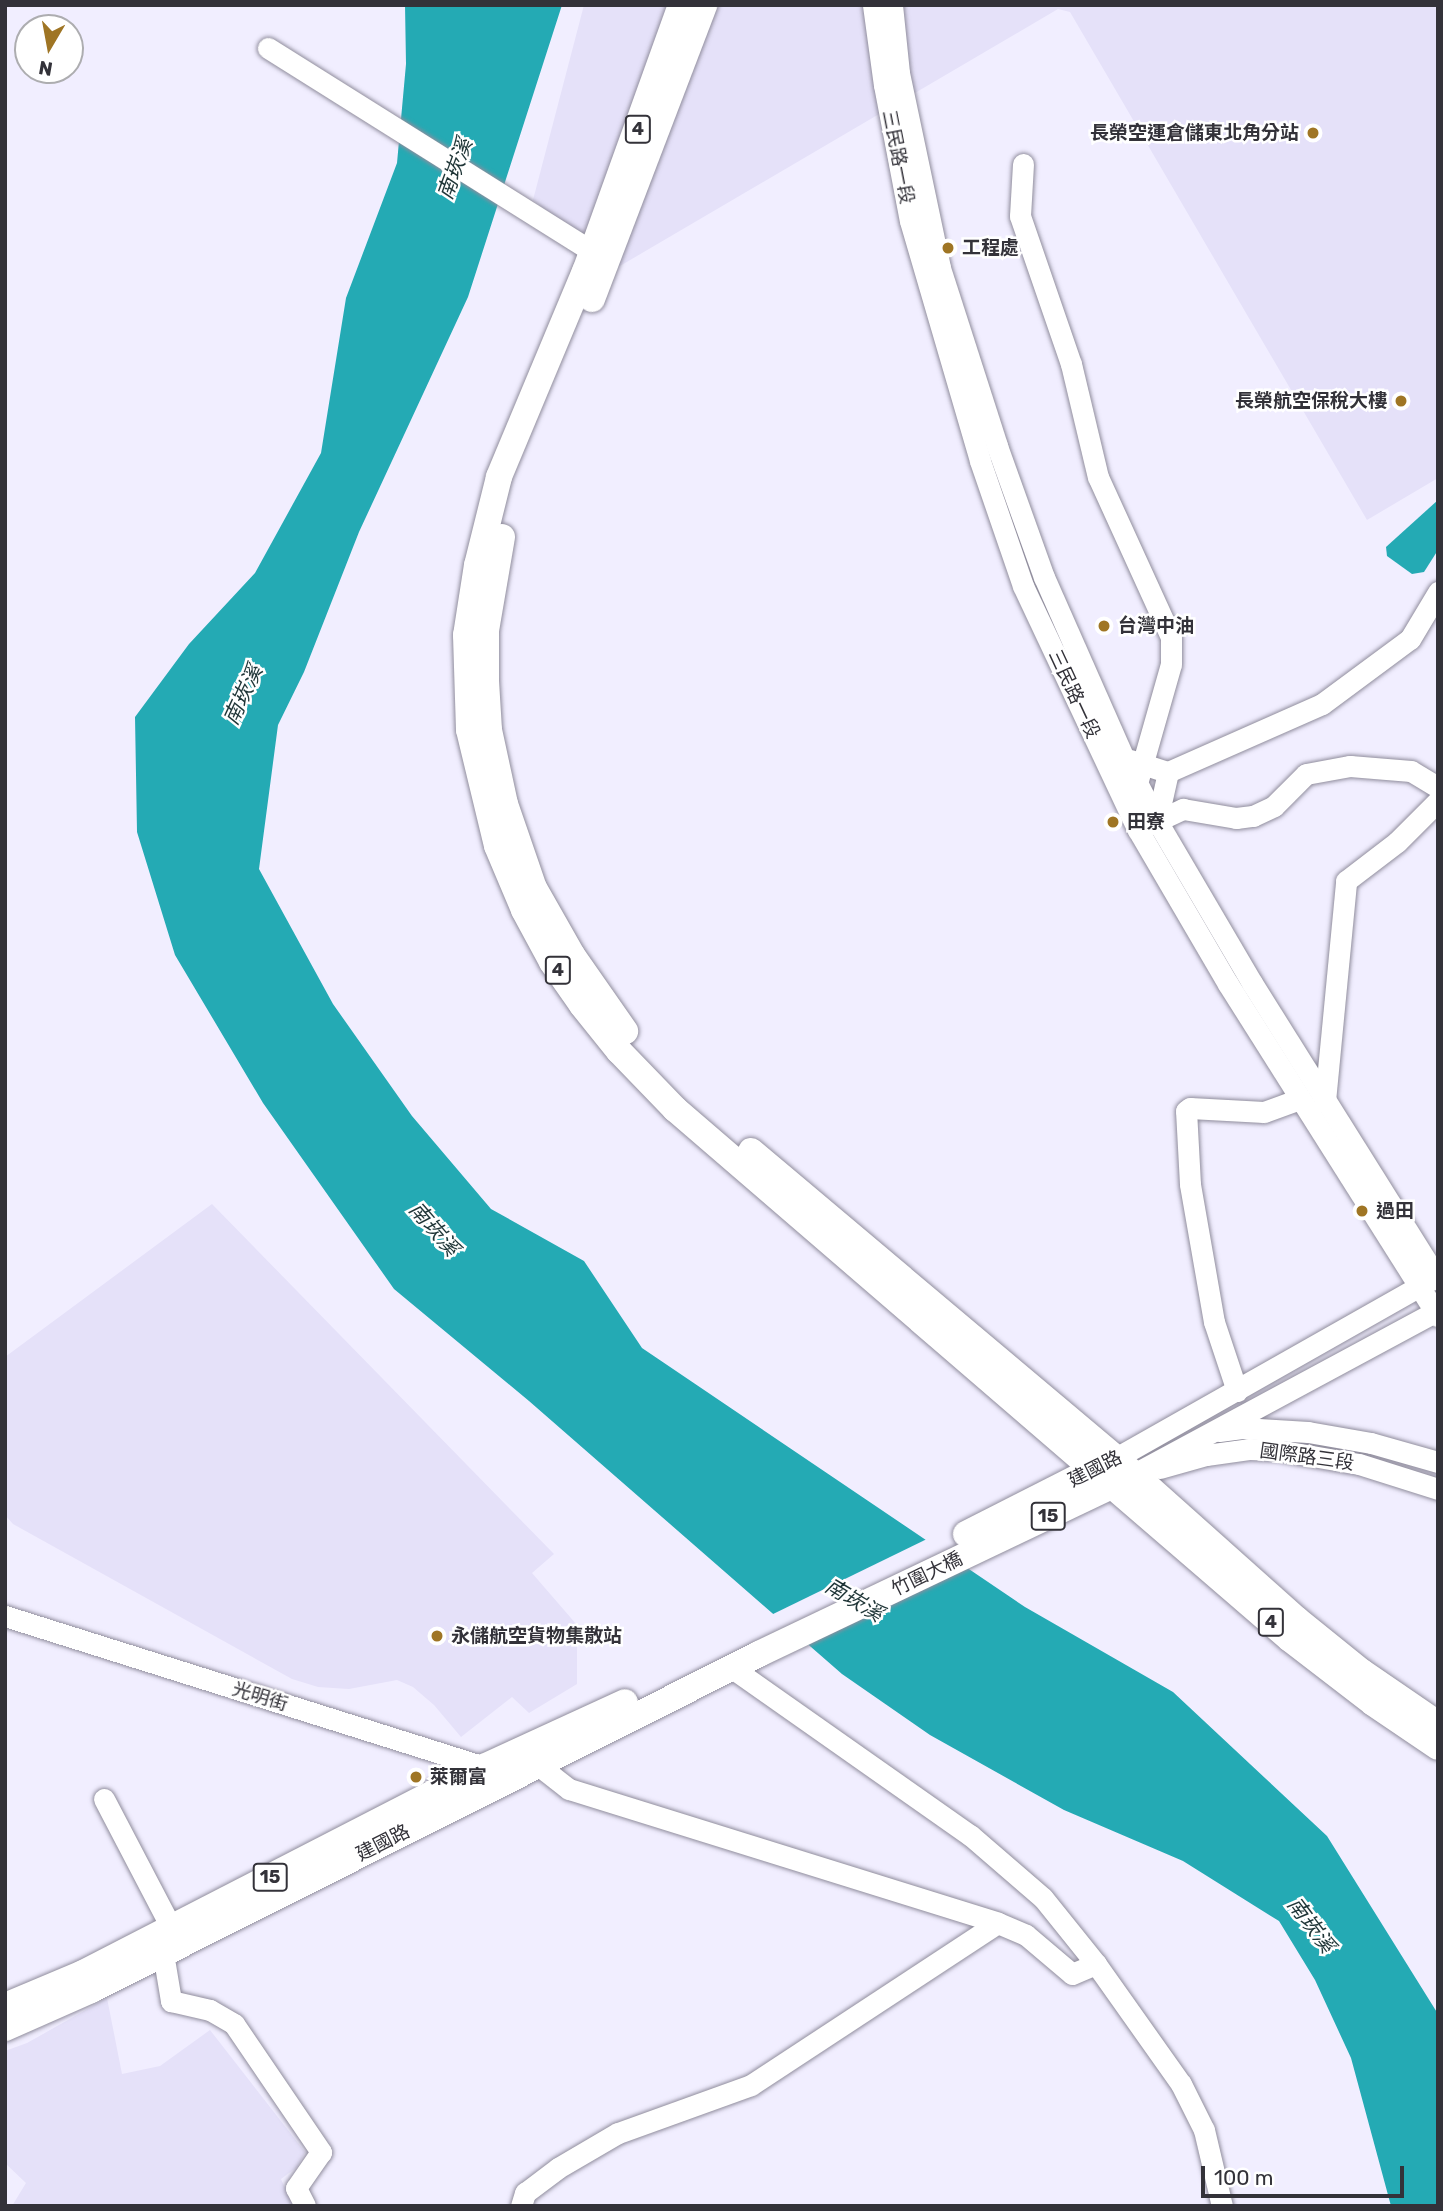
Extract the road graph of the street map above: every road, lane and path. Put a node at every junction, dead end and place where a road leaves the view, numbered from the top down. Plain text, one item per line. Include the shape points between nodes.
1 (681, 5) edge
2 (704, 5) edge
3 (873, 5) edge
4 (892, 5) edge
5 (268, 48) dead end
6 (1023, 164) dead end
7 (592, 251) junction
8 (1438, 592) edge
9 (1135, 769) junction
10 (1168, 772) junction
11 (1438, 787) edge
12 (1438, 801) edge
13 (1147, 825) junction
14 (1300, 1099) junction
15 (1325, 1101) junction
16 (1433, 1280) edge
17 (1437, 1312) edge
18 (1237, 1391) junction
19 (1205, 1433) junction
20 (1148, 1442) junction
21 (1438, 1462) edge
22 (1115, 1471) junction
23 (1438, 1489) edge
24 (974, 1541) joint
25 (5, 1616) edge
26 (753, 1649) junction
27 (732, 1668) junction
28 (1438, 1724) edge
29 (1438, 1746) edge
30 (484, 1767) junction
31 (527, 1771) junction
32 (104, 1799) dead end
33 (998, 1923) junction
34 (172, 1927) junction
35 (163, 1954) junction
36 (1096, 1964) junction
37 (5, 2006) edge
38 (5, 2028) edge
39 (305, 2206) edge
40 (520, 2206) edge
41 (1222, 2206) edge

1 - 7 main road, 4
2 - 22 main road, 4 via 606,266 517,481 495,567 486,631 486,681 489,730 505,804 534,888 572,955 632,1041 710,1118
3 - 13 street, 三民路一段 via 910,221 980,461 1023,586
4 - 9 street, 三民路一段 via 899,73 940,268 1044,577
5 - 7 street
6 - 9 street via 1020,216 1071,363 1098,477 1171,637 1171,664
7 - 22 main road, 4 via 499,477 468,616 469,730 496,846 552,962 619,1051 686,1118
8 - 10 street via 1410,639 1322,704
9 - 10 street
9 - 13 street, 三民路一段
10 - 13 street
11 - 13 street via 1411,771 1350,766 1306,774 1274,806 1253,816 1236,818 1183,809
12 - 15 street via 1397,842 1346,881
13 - 14 street, 三民路一段
13 - 15 street, 三民路一段
14 - 16 street, 三民路一段
14 - 18 street via 1264,1112 1186,1111 1190,1184 1214,1322
15 - 16 street, 三民路一段
16 - 17 street, 三民路一段
16 - 18 street
17 - 19 street
18 - 20 street
19 - 20 street, 國際路三段
19 - 21 street, 國際路三段 via 1242,1428 1308,1432
19 - 22 street
20 - 22 street, 建國路
22 - 23 street, 國際路三段 via 1249,1449 1277,1450 1359,1464
22 - 24 main road, 建國路 / 15
22 - 28 main road, 4 via 1362,1672
22 - 29 main road, 4 via 1290,1639
24 - 26 main road, 竹圍大橋 / 15
25 - 30 street, 光明街
26 - 27 main road, 建國路 / 15
26 - 30 main road, 建國路 / 15
27 - 31 main road, 建國路 / 15
27 - 36 street via 970,1835 1043,1898
30 - 31 street, 光明街
30 - 34 main road, 建國路 / 15
31 - 33 street, 光明街
31 - 35 main road, 建國路 / 15
32 - 34 street
33 - 36 street, 光明街 via 1026,1935 1072,1974
33 - 40 street via 751,2085 618,2133 524,2193
34 - 37 main road, 建國路 / 15 via 83,1973
35 - 38 main road, 建國路 / 15
35 - 39 street via 171,2001 210,2010 234,2024 321,2152 296,2188
36 - 41 street via 1181,2084 1204,2130

